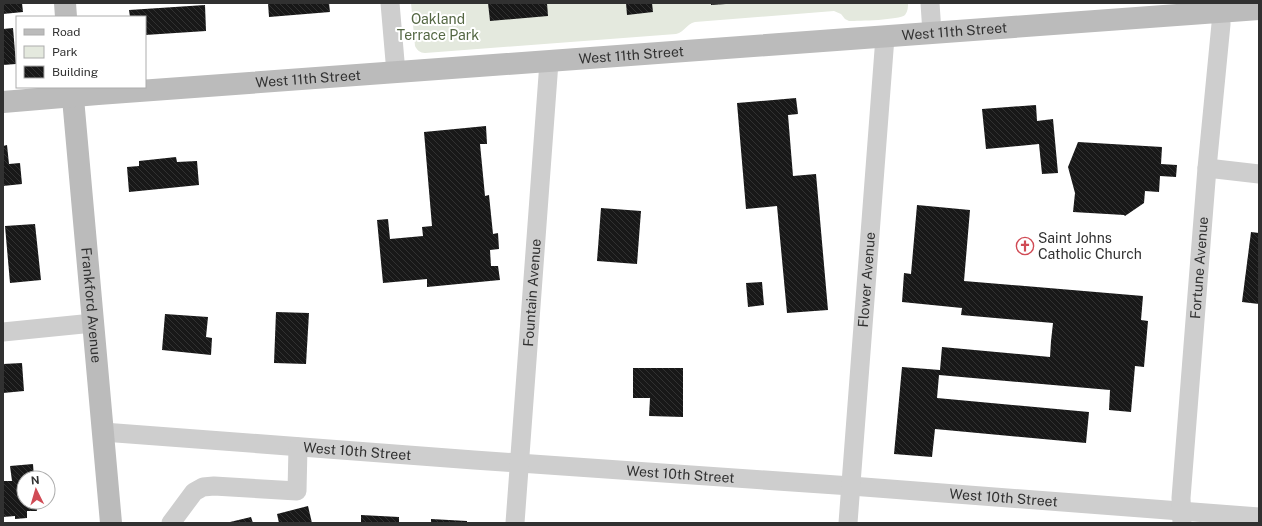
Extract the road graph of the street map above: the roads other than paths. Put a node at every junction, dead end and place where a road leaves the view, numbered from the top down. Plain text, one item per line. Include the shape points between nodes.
1 (65, 3) edge
2 (390, 3) edge
3 (930, 3) edge
4 (1230, 9) edge
5 (1259, 9) edge
6 (66, 16) edge
7 (932, 33) junction
8 (885, 37) junction
9 (549, 62) junction
10 (396, 73) junction
11 (140, 88) edge
12 (146, 88) edge
13 (72, 92) edge
14 (3, 102) edge
15 (1207, 168) junction
16 (1259, 174) edge
17 (93, 323) junction
18 (3, 332) edge
19 (103, 432) junction
20 (298, 447) junction
21 (520, 463) junction
22 (851, 486) junction
23 (1182, 517) edge
24 (1259, 517) edge
25 (111, 523) edge
26 (172, 523) edge
27 (515, 523) edge
28 (848, 523) edge

1 - 6 main road
2 - 10 street
3 - 7 street
4 - 5 main road, West 11th Street
4 - 7 main road, West 11th Street
4 - 15 street, Fortune Avenue via 1221,24
7 - 8 main road, West 11th Street
8 - 9 main road, West 11th Street
8 - 22 street, Flower Avenue
9 - 10 main road, West 11th Street
9 - 21 street, Fountain Avenue
10 - 12 main road, West 11th Street
11 - 13 main road, West 11th Street
13 - 14 main road, West 11th Street
13 - 17 main road, Frankford Avenue
15 - 16 street
15 - 23 street, Fortune Avenue via 1180,498
17 - 18 street
17 - 19 main road, Frankford Avenue
19 - 20 street, West 10th Street
19 - 25 main road, Frankford Avenue
20 - 21 street, West 10th Street
20 - 26 street via 297,491 203,487 194,492
21 - 22 street, West 10th Street
21 - 27 street, Fountain Avenue
22 - 23 street, West 10th Street
22 - 28 street, Flower Avenue
23 - 24 street, West 10th Street

